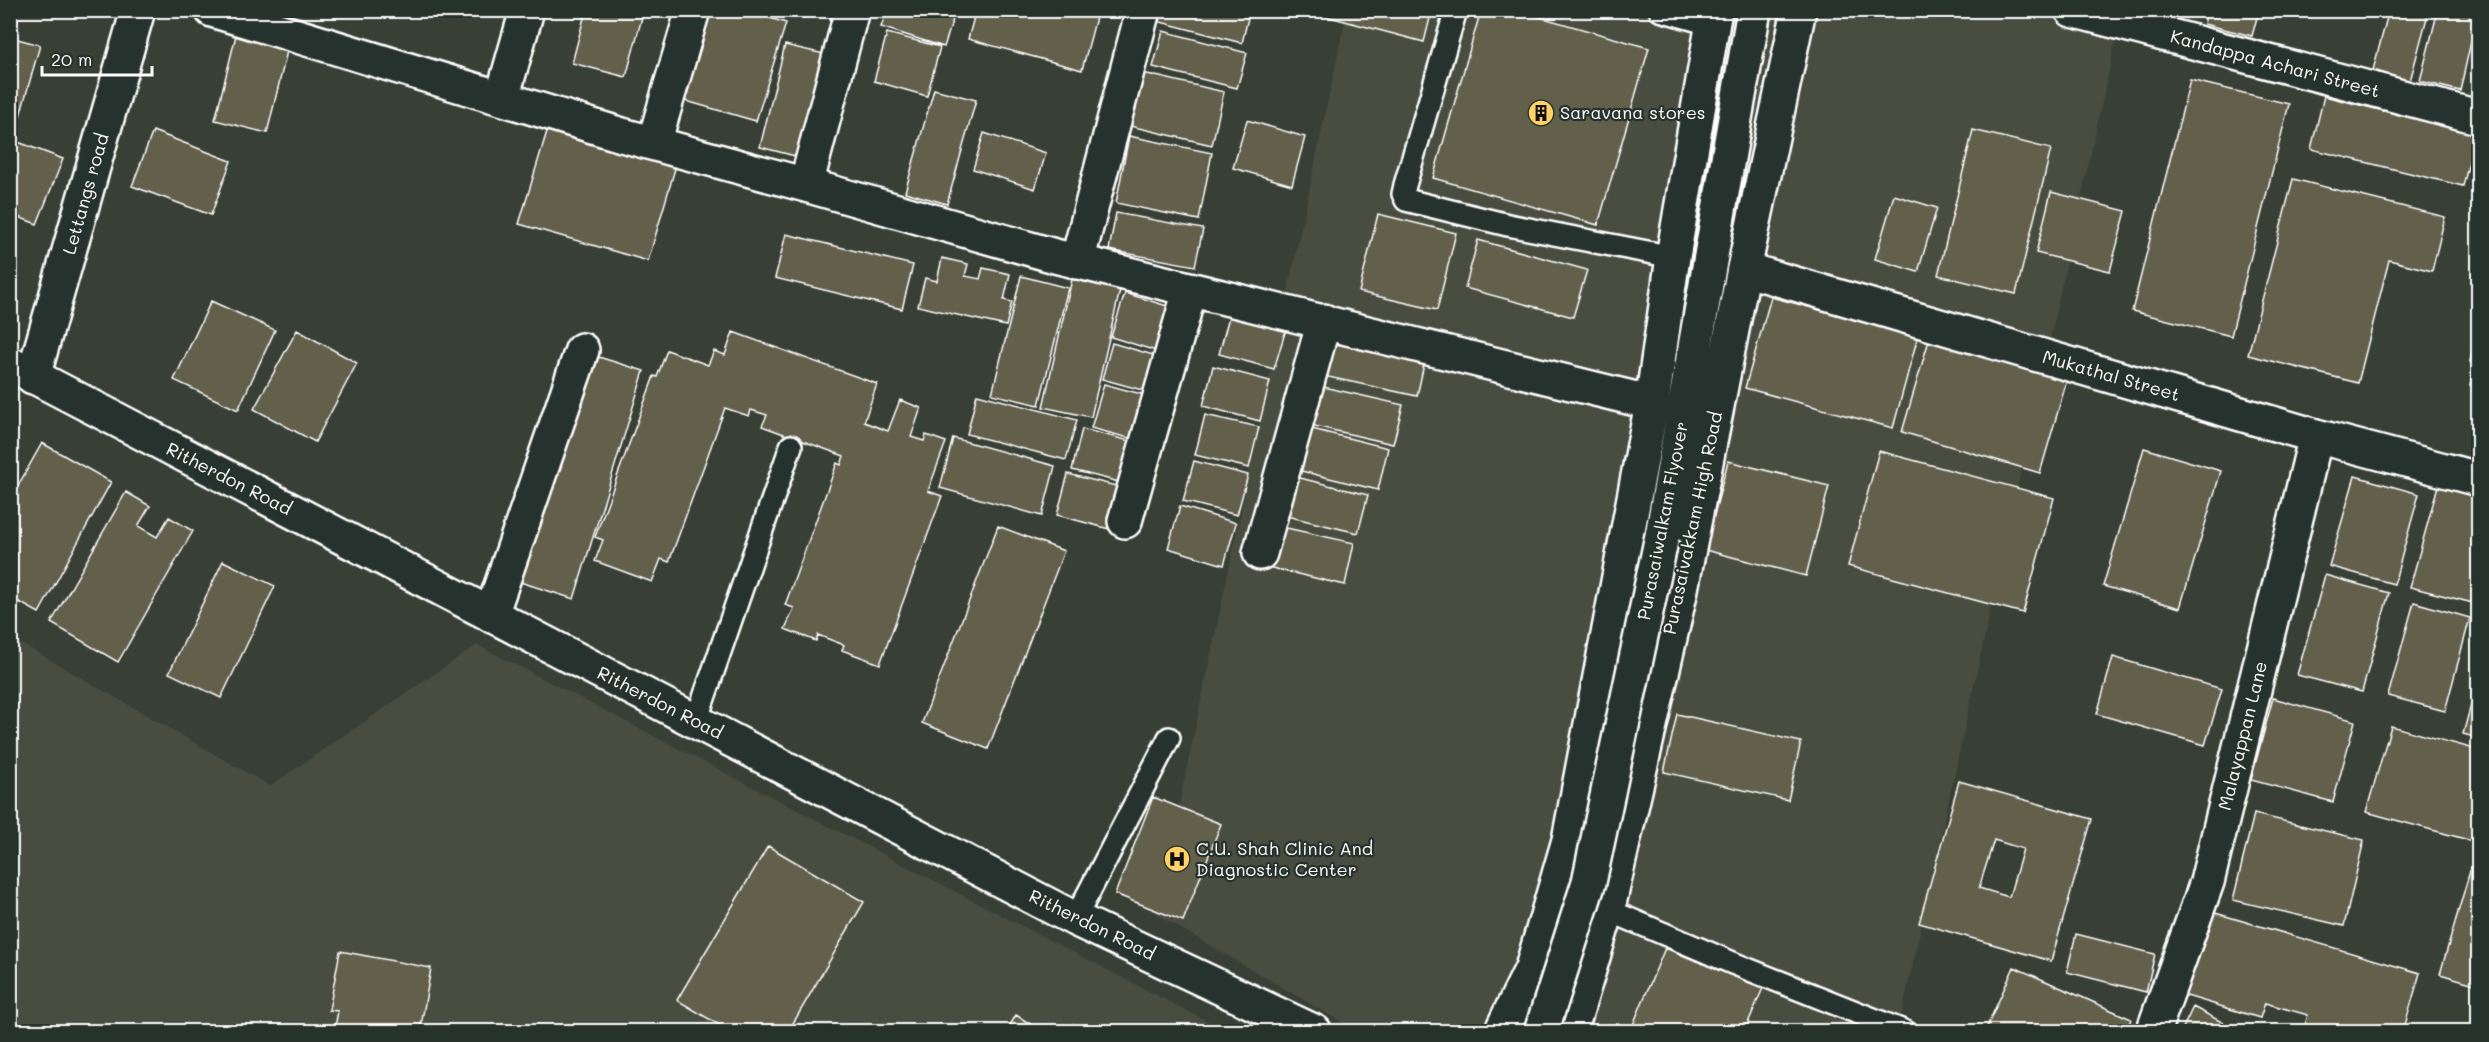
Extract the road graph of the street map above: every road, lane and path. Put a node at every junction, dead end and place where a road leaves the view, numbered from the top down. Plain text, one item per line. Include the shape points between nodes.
1 (138, 10) edge
2 (212, 10) edge
3 (527, 10) edge
4 (693, 10) edge
5 (852, 10) edge
6 (1143, 10) edge
7 (1456, 10) edge
8 (1660, 10) edge
9 (1754, 10) edge
10 (1799, 10) edge
11 (2072, 10) edge
12 (1714, 18) edge
13 (502, 98) junction
14 (2478, 117) edge
15 (654, 143) junction
16 (806, 185) junction
17 (1673, 257) junction
18 (1077, 262) junction
19 (1744, 269) junction
20 (1190, 290) junction
21 (1324, 321) junction
22 (582, 350) dead end
23 (22, 371) edge
24 (1652, 403) junction
25 (2316, 436) junction
26 (790, 446) dead end
27 (2478, 478) edge
28 (1125, 521) dead end
29 (1260, 553) dead end
30 (491, 615) junction
31 (696, 721) junction
32 (1169, 738) dead end
33 (1608, 908) junction
34 (1076, 919) junction
35 (1548, 1030) edge
36 (1315, 1032) edge
37 (1501, 1032) edge
38 (1906, 1032) edge
39 (2152, 1032) edge

1 - 23 street, Lettangs road
2 - 13 street
3 - 13 street
4 - 15 street
5 - 16 street
6 - 18 street
7 - 17 lane via 1405,185 1406,200 1508,225
8 - 12 lane
9 - 35 street, Purasaiwalkam Flyover, bridge via 1660,548 1589,882
10 - 19 street, Purasaivakkam High Road
11 - 14 street, Kandappa Achari Street
12 - 17 street
13 - 15 street
15 - 16 street
16 - 18 street
17 - 24 street
18 - 20 street
19 - 25 street, Mukathal Street
19 - 33 street, Purasaivakkam High Road via 1680,594
20 - 21 street
20 - 28 street
21 - 24 street
21 - 29 street
22 - 30 street
23 - 30 street, Ritherdon Road
24 - 37 street via 1569,840 1532,968
25 - 27 street, Mukathal Street
25 - 39 street, Malayappan Lane via 2207,882
26 - 31 lane
30 - 31 street, Ritherdon Road
31 - 34 street, Ritherdon Road
32 - 34 lane
33 - 35 street, Purasaivakkam High Road
33 - 38 lane
34 - 36 street, Ritherdon Road

